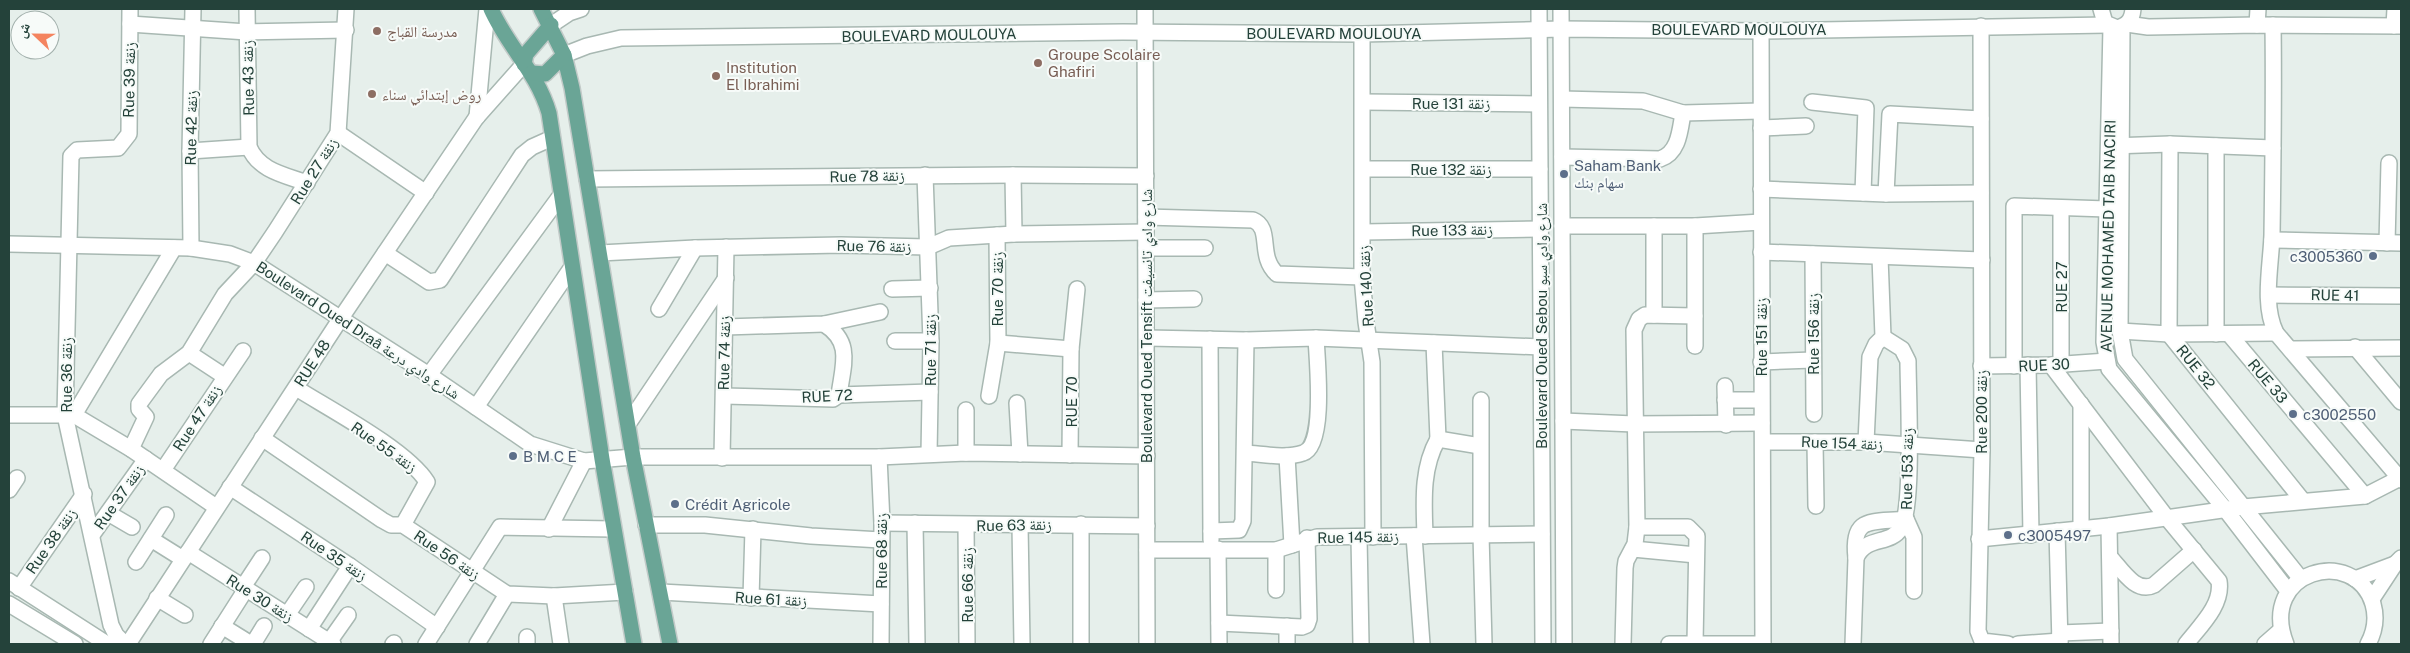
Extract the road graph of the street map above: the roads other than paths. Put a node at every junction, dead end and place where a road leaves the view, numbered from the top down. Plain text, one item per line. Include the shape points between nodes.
1 (130, 9) edge
2 (193, 9) edge
3 (247, 9) edge
4 (346, 9) edge
5 (487, 9) edge
6 (491, 9) edge
7 (541, 9) edge
8 (581, 9) edge
9 (1145, 9) edge
10 (1539, 9) edge
11 (1561, 9) edge
12 (2101, 9) edge
13 (2133, 9) edge
14 (2258, 9) edge
15 (2394, 9) edge
16 (130, 24) junction
17 (551, 25) junction
18 (2257, 25) junction
19 (2273, 25) junction
20 (1981, 26) junction
21 (2117, 26) junction
22 (2398, 26) edge
23 (192, 29) junction
24 (1561, 29) junction
25 (346, 30) junction
26 (1539, 30) junction
27 (1761, 30) junction
28 (247, 32) junction
29 (1145, 32) junction
30 (1362, 34) junction
31 (564, 55) junction
32 (528, 69) junction
33 (1562, 99) junction
34 (1363, 102) junction
35 (1812, 102) dead end
36 (1540, 104) junction
37 (1866, 108) junction
38 (1760, 111) junction
39 (1683, 112) junction
40 (1890, 114) junction
41 (476, 118) junction
42 (1981, 119) junction
43 (1806, 126) dead end
44 (1761, 128) junction
45 (338, 133) junction
46 (552, 138) junction
47 (2170, 144) junction
48 (2115, 146) junction
49 (2216, 146) junction
50 (250, 148) junction
51 (2273, 148) junction
52 (190, 151) junction
53 (71, 156) joint
54 (1562, 158) junction
55 (2389, 162) dead end
56 (1363, 169) junction
57 (1540, 169) junction
58 (1013, 174) junction
59 (925, 175) junction
60 (1146, 176) junction
61 (588, 179) junction
62 (308, 183) junction
63 (1761, 189) junction
64 (426, 193) junction
65 (1863, 193) junction
66 (1982, 193) junction
67 (1886, 194) junction
68 (561, 195) junction
69 (2107, 208) junction
70 (2061, 209) junction
71 (1761, 222) junction
72 (1146, 225) junction
73 (1562, 226) junction
74 (1654, 226) junction
75 (1695, 226) junction
76 (1540, 229) junction
77 (1363, 232) junction
78 (1014, 234) junction
79 (997, 235) junction
80 (2272, 240) junction
81 (2394, 243) edge
82 (9, 244) edge
83 (68, 245) junction
84 (726, 247) junction
85 (928, 247) junction
86 (174, 248) junction
87 (191, 248) junction
88 (695, 248) junction
89 (1146, 248) junction
90 (1205, 248) dead end
91 (1761, 252) junction
92 (386, 253) junction
93 (600, 253) junction
94 (1814, 254) junction
95 (1880, 257) junction
96 (1982, 260) junction
97 (254, 263) junction
98 (572, 267) junction
99 (1362, 277) junction
100 (726, 278) junction
101 (930, 288) junction
102 (892, 289) dead end
103 (1078, 289) dead end
104 (2269, 294) junction
105 (2401, 296) edge
106 (1194, 299) dead end
107 (1146, 300) junction
108 (658, 309) dead end
109 (880, 312) dead end
110 (1654, 315) junction
111 (1695, 316) junction
112 (341, 318) junction
113 (824, 324) junction
114 (725, 327) junction
115 (2120, 331) junction
116 (2276, 333) junction
117 (2170, 334) junction
118 (2222, 334) junction
119 (1883, 337) junction
120 (1147, 338) junction
121 (1316, 338) junction
122 (1210, 339) junction
123 (1246, 340) junction
124 (1370, 340) junction
125 (895, 341) dead end
126 (931, 341) junction
127 (998, 343) junction
128 (1434, 343) junction
129 (1695, 346) dead end
130 (1541, 347) junction
131 (2355, 347) junction
132 (2401, 348) edge
133 (1071, 349) junction
134 (2292, 349) junction
135 (243, 351) dead end
136 (189, 353) junction
137 (1813, 360) junction
138 (2107, 361) junction
139 (1761, 362) junction
140 (2056, 365) junction
141 (1981, 366) junction
142 (2021, 366) junction
143 (429, 375) junction
144 (224, 376) junction
145 (296, 388) junction
146 (930, 392) junction
147 (839, 395) junction
148 (724, 396) junction
149 (989, 396) dead end
150 (1481, 400) dead end
151 (1761, 400) junction
152 (2401, 402) edge
153 (1017, 403) dead end
154 (2081, 404) junction
155 (476, 407) junction
156 (966, 410) dead end
157 (1814, 414) dead end
158 (9, 415) edge
159 (69, 415) junction
160 (1563, 421) junction
161 (1762, 423) junction
162 (628, 424) junction
163 (1634, 424) junction
164 (1726, 425) junction
165 (262, 438) junction
166 (1438, 439) junction
167 (1762, 442) junction
168 (1815, 442) junction
169 (1866, 442) junction
170 (1480, 446) junction
171 (1908, 446) junction
172 (130, 449) junction
173 (1982, 450) junction
174 (966, 453) junction
175 (1245, 453) junction
176 (929, 454) junction
177 (1020, 454) junction
178 (1070, 455) junction
179 (1147, 456) junction
180 (1288, 456) junction
181 (633, 457) junction
182 (879, 457) junction
183 (722, 458) junction
184 (146, 459) junction
185 (602, 459) junction
186 (584, 461) junction
187 (163, 470) junction
188 (2401, 479) edge
189 (230, 487) junction
190 (84, 494) junction
191 (2365, 496) junction
192 (2303, 501) junction
193 (1816, 506) dead end
194 (2243, 507) junction
195 (216, 508) junction
196 (2225, 510) junction
197 (108, 512) junction
198 (166, 515) dead end
199 (2167, 518) junction
200 (1906, 519) junction
201 (882, 523) junction
202 (915, 523) junction
203 (1081, 524) junction
204 (403, 525) junction
205 (646, 525) junction
206 (966, 525) junction
207 (1020, 525) junction
208 (1147, 526) junction
209 (2109, 526) junction
210 (132, 527) dead end
211 (1636, 527) junction
212 (2081, 528) junction
213 (549, 529) junction
214 (613, 529) junction
215 (752, 529) junction
216 (1211, 530) junction
217 (2057, 531) junction
218 (1542, 534) junction
219 (92, 535) junction
220 (1481, 535) junction
221 (2031, 535) junction
222 (1419, 536) junction
223 (1366, 537) junction
224 (1307, 538) junction
225 (151, 539) junction
226 (1979, 539) junction
227 (881, 540) junction
228 (1292, 545) junction
229 (1215, 549) junction
230 (1147, 550) junction
231 (1276, 550) junction
232 (1633, 550) junction
233 (2194, 550) junction
234 (1696, 555) junction
235 (185, 556) junction
236 (2110, 557) junction
237 (262, 558) dead end
238 (2398, 561) edge
239 (136, 562) dead end
240 (350, 566) junction
241 (471, 573) junction
242 (2301, 579) junction
243 (2355, 579) junction
244 (14, 585) edge
245 (306, 587) dead end
246 (244, 588) junction
247 (1276, 590) dead end
248 (1914, 591) dead end
249 (2288, 591) junction
250 (625, 592) junction
251 (661, 592) junction
252 (507, 594) junction
253 (554, 596) junction
254 (157, 598) junction
255 (751, 598) junction
256 (2372, 599) junction
257 (9, 604) edge
258 (881, 604) junction
259 (185, 615) dead end
260 (287, 615) junction
261 (348, 615) dead end
262 (1218, 623) junction
263 (222, 626) junction
264 (264, 626) dead end
265 (1287, 626) junction
266 (437, 627) junction
267 (309, 629) junction
268 (2281, 630) junction
269 (2111, 638) edge
270 (2060, 639) edge
271 (331, 643) edge
272 (1695, 643) edge
273 (75, 644) edge
274 (107, 644) edge
275 (126, 644) edge
276 (211, 644) edge
277 (252, 644) edge
278 (426, 644) edge
279 (477, 644) edge
280 (561, 644) edge
281 (634, 644) edge
282 (670, 644) edge
283 (881, 644) edge
284 (917, 644) edge
285 (967, 644) edge
286 (1022, 644) edge
287 (1081, 644) edge
288 (1147, 644) edge
289 (1219, 644) edge
290 (1287, 644) edge
291 (1362, 644) edge
292 (1422, 644) edge
293 (1484, 644) edge
294 (1543, 644) edge
295 (1564, 644) edge
296 (1623, 644) edge
297 (1669, 644) edge
298 (1763, 644) edge
299 (1853, 644) edge
300 (2008, 644) edge
301 (2018, 644) edge
302 (2186, 644) edge
303 (2265, 644) edge
304 (2286, 644) edge
305 (2368, 644) edge

1 - 16 street, Rue 39 زنقة
2 - 23 street, Rue 42 زنقة
3 - 28 street, Rue 43 زنقة
4 - 25 street, Rue 27 زنقة
5 - 41 street
6 - 32 main road
7 - 17 main road
8 - 17 street
9 - 29 street, Boulevard Oued Tensift شارع وادي تانسيفت
10 - 26 street, Boulevard Oued Sebou شارع وادي سبو
11 - 24 street, Boulevard Oued Sebou شارع وادي سبو
12 - 21 street via 2102,17
13 - 21 street via 2132,18
14 - 18 street
15 - 22 street
16 - 23 street
16 - 53 street, Rue 39 زنقة via 129,134 118,148 77,150
17 - 31 main road
17 - 32 main road via 526,54
18 - 19 street, BOULEVARD MOULOUYA
18 - 21 street, BOULEVARD MOULOUYA
19 - 22 street, BOULEVARD MOULOUYA
19 - 51 street
20 - 21 street, BOULEVARD MOULOUYA
20 - 27 street, BOULEVARD MOULOUYA
20 - 42 street, Rue 200 زنقة
21 - 48 street, AVENUE MOHAMED TAIB NACIRI
23 - 28 street
23 - 52 street, Rue 42 زنقة
24 - 26 street, BOULEVARD MOULOUYA
24 - 27 street, BOULEVARD MOULOUYA
24 - 33 street, Boulevard Oued Sebou شارع وادي سبو
25 - 28 street
25 - 45 street, Rue 27 زنقة
26 - 30 street, BOULEVARD MOULOUYA
26 - 36 street, Boulevard Oued Sebou شارع وادي سبو
27 - 38 street, Rue 151 زنقة
28 - 50 street, Rue 43 زنقة
29 - 30 street, BOULEVARD MOULOUYA
29 - 31 street, BOULEVARD MOULOUYA via 621,38
29 - 60 street, Boulevard Oued Tensift شارع وادي تانسيفت
30 - 34 street, Rue 140 زنقة
31 - 32 main road via 545,74
31 - 61 main road
32 - 41 street, RUE 48
32 - 46 main road via 543,92
33 - 39 street via 1643,101
33 - 54 street, Boulevard Oued Sebou شارع وادي سبو
34 - 36 street, Rue 131 زنقة
34 - 56 street, Rue 140 زنقة
35 - 37 street
36 - 57 street, Boulevard Oued Sebou شارع وادي سبو
37 - 40 street
37 - 65 street
38 - 39 street
38 - 44 street, Rue 151 زنقة
39 - 54 street via 1678,141 1667,157
40 - 42 street
40 - 67 street
41 - 64 street, RUE 48
42 - 66 street, Rue 200 زنقة
43 - 44 street
44 - 63 street, Rue 151 زنقة
45 - 62 street, Rue 27 زنقة
45 - 64 street
46 - 68 main road
46 - 92 street via 522,155 440,280 429,282
47 - 48 street
47 - 49 street
47 - 117 street, RUE 32
48 - 69 street, AVENUE MOHAMED TAIB NACIRI
48 - 115 street, AVENUE MOHAMED TAIB NACIRI
49 - 51 street
49 - 118 street
50 - 52 street
50 - 62 street via 258,163
51 - 80 street
52 - 87 street, Rue 42 زنقة
53 - 83 street, Rue 36 زنقة
54 - 73 street, Boulevard Oued Sebou شارع وادي سبو
55 - 81 street
56 - 57 street, Rue 132 زنقة
56 - 77 street, Rue 140 زنقة
57 - 76 street, Boulevard Oued Sebou شارع وادي سبو
58 - 59 street, Rue 78 زنقة
58 - 60 street, Rue 78 زنقة
58 - 78 street
59 - 61 street, Rue 78 زنقة
59 - 85 street, Rue 71 زنقة
60 - 72 street, Boulevard Oued Tensift شارع وادي تانسيفت
61 - 93 main road
62 - 97 street, Rue 27 زنقة
63 - 65 street
63 - 71 street, Rue 151 زنقة
64 - 92 street, RUE 48
65 - 67 street
66 - 67 street
66 - 96 street, Rue 200 زنقة
68 - 98 main road
68 - 143 street
69 - 70 street
69 - 138 street, AVENUE MOHAMED TAIB NACIRI via 2104,342
70 - 140 street, RUE 27
70 - 142 street via 2014,206
71 - 75 street
71 - 91 street, Rue 151 زنقة
72 - 78 street, Rue 76 زنقة
72 - 89 street, Boulevard Oued Tensift شارع وادي تانسيفت
72 - 99 street, Rue 76 زنقة via 1253,220 1262,228 1267,263 1277,274
73 - 74 street
73 - 160 street, Boulevard Oued Sebou شارع وادي سبو
74 - 75 street
74 - 110 street
75 - 111 street
76 - 77 street, Rue 133 زنقة
76 - 130 street, Boulevard Oued Sebou شارع وادي سبو
77 - 99 street, Rue 140 زنقة
78 - 79 street, Rue 76 زنقة
79 - 85 street, Rue 76 زنقة via 949,238
79 - 127 street, Rue 70 زنقة
80 - 81 street
80 - 104 street
82 - 83 street, Boulevard Oued Draâ شارع وادي درعة
83 - 86 street, Boulevard Oued Draâ شارع وادي درعة
83 - 159 street, Rue 36 زنقة
84 - 85 street, Rue 76 زنقة
84 - 88 street, Rue 76 زنقة
84 - 100 street, Rue 74 زنقة
85 - 101 street, Rue 71 زنقة
86 - 87 street, Boulevard Oued Draâ شارع وادي درعة
86 - 159 street
87 - 97 street, Boulevard Oued Draâ شارع وادي درعة via 230,254
88 - 93 street, Rue 76 زنقة
88 - 108 street
89 - 90 street
89 - 107 street, Boulevard Oued Tensift شارع وادي تانسيفت
91 - 94 street
91 - 139 street, Rue 151 زنقة
92 - 112 street, RUE 48
93 - 162 main road
94 - 95 street
94 - 137 street, Rue 156 زنقة
95 - 96 street
95 - 119 street
96 - 141 street, Rue 200 زنقة
97 - 112 street, Boulevard Oued Draâ شارع وادي درعة
97 - 136 street, Rue 27 زنقة via 225,294
98 - 155 street
98 - 185 main road
99 - 124 street, Rue 140 زنقة
100 - 114 street, Rue 74 زنقة
100 - 162 street
101 - 102 street
101 - 126 street, Rue 71 زنقة
103 - 133 street, RUE 70
104 - 105 street, RUE 41
104 - 116 street via 2271,323
106 - 107 street
107 - 120 street, Boulevard Oued Tensift شارع وادي تانسيفت
109 - 113 street
110 - 111 street
110 - 163 street via 1639,319 1634,330
111 - 129 street
112 - 143 street, Boulevard Oued Draâ شارع وادي درعة
112 - 145 street, RUE 48
113 - 114 street
113 - 147 street via 838,333 842,342 844,354
114 - 148 street, Rue 74 زنقة
115 - 117 street
115 - 194 street, AVENUE MOHAMED TAIB NACIRI via 2122,348 2130,367
116 - 118 street
116 - 134 street
117 - 118 street
117 - 192 street, RUE 32
118 - 191 street, RUE 33
119 - 169 street via 1870,357
119 - 171 street, Rue 153 زنقة via 1902,349 1908,361
120 - 122 street
120 - 179 street, Boulevard Oued Tensift شارع وادي تانسيفت
121 - 123 street
121 - 124 street
121 - 180 street via 1318,426 1312,446 1305,453
122 - 123 street
122 - 216 street
123 - 175 street
124 - 128 street
124 - 223 street, Rue 140 زنقة
125 - 126 street
126 - 146 street, Rue 71 زنقة
127 - 133 street
127 - 149 street, Rue 70 زنقة
128 - 130 street
128 - 166 street
130 - 218 street, Boulevard Oued Sebou شارع وادي سبو
131 - 132 street
131 - 134 street
131 - 152 street
133 - 178 street, RUE 70
134 - 188 street
135 - 144 street
136 - 144 street, Rue 47 زنقة
136 - 172 street via 161,374 139,404 145,421
137 - 139 street
137 - 157 street, Rue 156 زنقة
138 - 140 street, RUE 30
138 - 196 street, AVENUE MOHAMED TAIB NACIRI via 2115,378
139 - 151 street, Rue 151 زنقة
140 - 142 street, RUE 30
140 - 154 street
141 - 142 street, RUE 30
141 - 173 street, Rue 200 زنقة
142 - 221 street
143 - 155 street, Boulevard Oued Draâ شارع وادي درعة
144 - 187 street, Rue 47 زنقة
145 - 165 street, RUE 48
145 - 204 street, Rue 55 زنقة via 385,445 422,473 427,482
146 - 147 street, RUE 72
146 - 176 street, Rue 71 زنقة
147 - 148 street, RUE 72 via 833,399
148 - 183 street, Rue 74 زنقة
150 - 170 street
151 - 161 street, Rue 151 زنقة
151 - 164 street via 1725,393
153 - 177 street
154 - 199 street
154 - 212 street
155 - 186 street, Boulevard Oued Draâ شارع وادي درعة via 530,444
156 - 174 street
158 - 159 street
159 - 172 street
159 - 190 street, Rue 36 زنقة
160 - 163 street
160 - 295 street, Boulevard Oued Sebou شارع وادي سبو
161 - 164 street
161 - 167 street, Rue 151 زنقة
162 - 181 main road
163 - 164 street
163 - 211 street
165 - 189 street, RUE 48
165 - 204 street, Rue 56 زنقة via 382,520 391,525
166 - 170 street
166 - 222 street via 1427,463
167 - 168 street, Rue 154 زنقة
167 - 298 street, Rue 151 زنقة
168 - 169 street, Rue 154 زنقة
168 - 193 street
169 - 171 street, Rue 154 زنقة
170 - 220 street
171 - 173 street, Rue 154 زنقة
171 - 200 street, Rue 153 زنقة
172 - 184 street
173 - 226 street, Rue 200 زنقة
174 - 176 street, Boulevard Oued Draâ شارع وادي درعة
174 - 177 street, Boulevard Oued Draâ شارع وادي درعة
175 - 180 street
175 - 216 street via 1242,527 1239,530
176 - 182 street, Boulevard Oued Draâ شارع وادي درعة
177 - 178 street, Boulevard Oued Draâ شارع وادي درعة
178 - 179 street, Boulevard Oued Draâ شارع وادي درعة
179 - 208 street, Boulevard Oued Tensift شارع وادي تانسيفت
180 - 228 street
181 - 183 street, Boulevard Oued Draâ شارع وادي درعة
181 - 185 street, Boulevard Oued Draâ شارع وادي درعة
181 - 205 main road
182 - 183 street, Boulevard Oued Draâ شارع وادي درعة
182 - 201 street, Rue 68 زنقة
184 - 187 street
184 - 197 street, Rue 37 زنقة
185 - 186 street, Boulevard Oued Draâ شارع وادي درعة
185 - 214 main road
186 - 213 street
187 - 195 street
188 - 191 street
189 - 195 street, RUE 48
189 - 240 street, Rue 35 زنقة
190 - 219 street, Rue 36 زنقة
190 - 244 street, Rue 38 زنقة
191 - 192 street
192 - 194 street
194 - 196 street
194 - 242 street, AVENUE MOHAMED TAIB NACIRI
195 - 235 street, RUE 48
196 - 199 street
196 - 249 street, AVENUE MOHAMED TAIB NACIRI
197 - 210 street
197 - 219 street, Rue 37 زنقة
198 - 225 street
199 - 209 street
199 - 233 street
200 - 248 street via 1914,537
200 - 299 street, Rue 153 زنقة via 1894,536 1867,544 1856,558
201 - 202 street, Rue 63 زنقة
201 - 227 street, Rue 68 زنقة
202 - 206 street, Rue 63 زنقة
202 - 284 street
203 - 207 street, Rue 63 زنقة
203 - 208 street, Rue 63 زنقة
203 - 287 street
204 - 241 street, Rue 56 زنقة
205 - 215 street
205 - 251 main road
206 - 207 street, Rue 63 زنقة
206 - 285 street, Rue 66 زنقة
207 - 286 street
208 - 230 street, Boulevard Oued Tensift شارع وادي تانسيفت
209 - 212 street
209 - 236 street
211 - 232 street
211 - 234 street via 1688,527 1697,536
212 - 217 street
213 - 214 street
213 - 241 street via 500,527
214 - 250 main road
215 - 227 street
215 - 255 street
216 - 229 street
217 - 221 street
217 - 270 street
218 - 220 street, Rue 145 زنقة
218 - 294 street, Boulevard Oued Sebou شارع وادي سبو
219 - 275 street, Rue 36 زنقة via 111,625
220 - 222 street, Rue 145 زنقة
220 - 293 street
221 - 226 street
222 - 223 street, Rue 145 زنقة
222 - 292 street
223 - 224 street, Rue 145 زنقة
223 - 291 street, Rue 140 زنقة
224 - 228 street, Rue 145 زنقة
224 - 265 street via 1307,625
225 - 235 street, Rue 30 زنقة
225 - 239 street
226 - 300 street, Rue 200 زنقة via 1978,631 1982,641
227 - 258 street, Rue 68 زنقة
228 - 231 street, Rue 145 زنقة
229 - 230 street, Rue 145 زنقة
229 - 231 street, Rue 145 زنقة
229 - 262 street
230 - 288 street, Boulevard Oued Tensift شارع وادي تانسيفت
231 - 247 street
232 - 234 street
232 - 296 street via 1624,568
233 - 236 street via 2146,589 2138,587
233 - 302 street via 2219,581 2221,590 2211,611
234 - 272 street
235 - 246 street, Rue 30 زنقة
235 - 254 street, RUE 48
236 - 269 street
237 - 246 street
238 - 243 street
238 - 256 street
240 - 266 street, Rue 35 زنقة
240 - 267 street
241 - 252 street, Rue 56 زنقة
241 - 266 street
242 - 243 street via 2328,571
242 - 249 street
243 - 256 street
244 - 274 street
245 - 260 street
246 - 260 street, Rue 30 زنقة
246 - 263 street
249 - 268 street via 2282,603
250 - 253 street, Rue 56 زنقة
250 - 281 main road
251 - 255 street, Rue 61 زنقة
251 - 282 main road
252 - 253 street, Rue 56 زنقة
252 - 279 street
253 - 280 street
254 - 259 street
254 - 275 street, RUE 48
255 - 258 street, Rue 61 زنقة
256 - 305 street via 2376,623
257 - 273 street
258 - 283 street, Rue 68 زنقة
260 - 267 street, Rue 30 زنقة
261 - 271 street
262 - 265 street
262 - 289 street
263 - 276 street
263 - 277 street
264 - 277 street
265 - 290 street
266 - 278 street
267 - 271 street, Rue 30 زنقة
268 - 303 street
268 - 304 street
269 - 270 street
270 - 301 street
272 - 297 street
272 - 298 street

